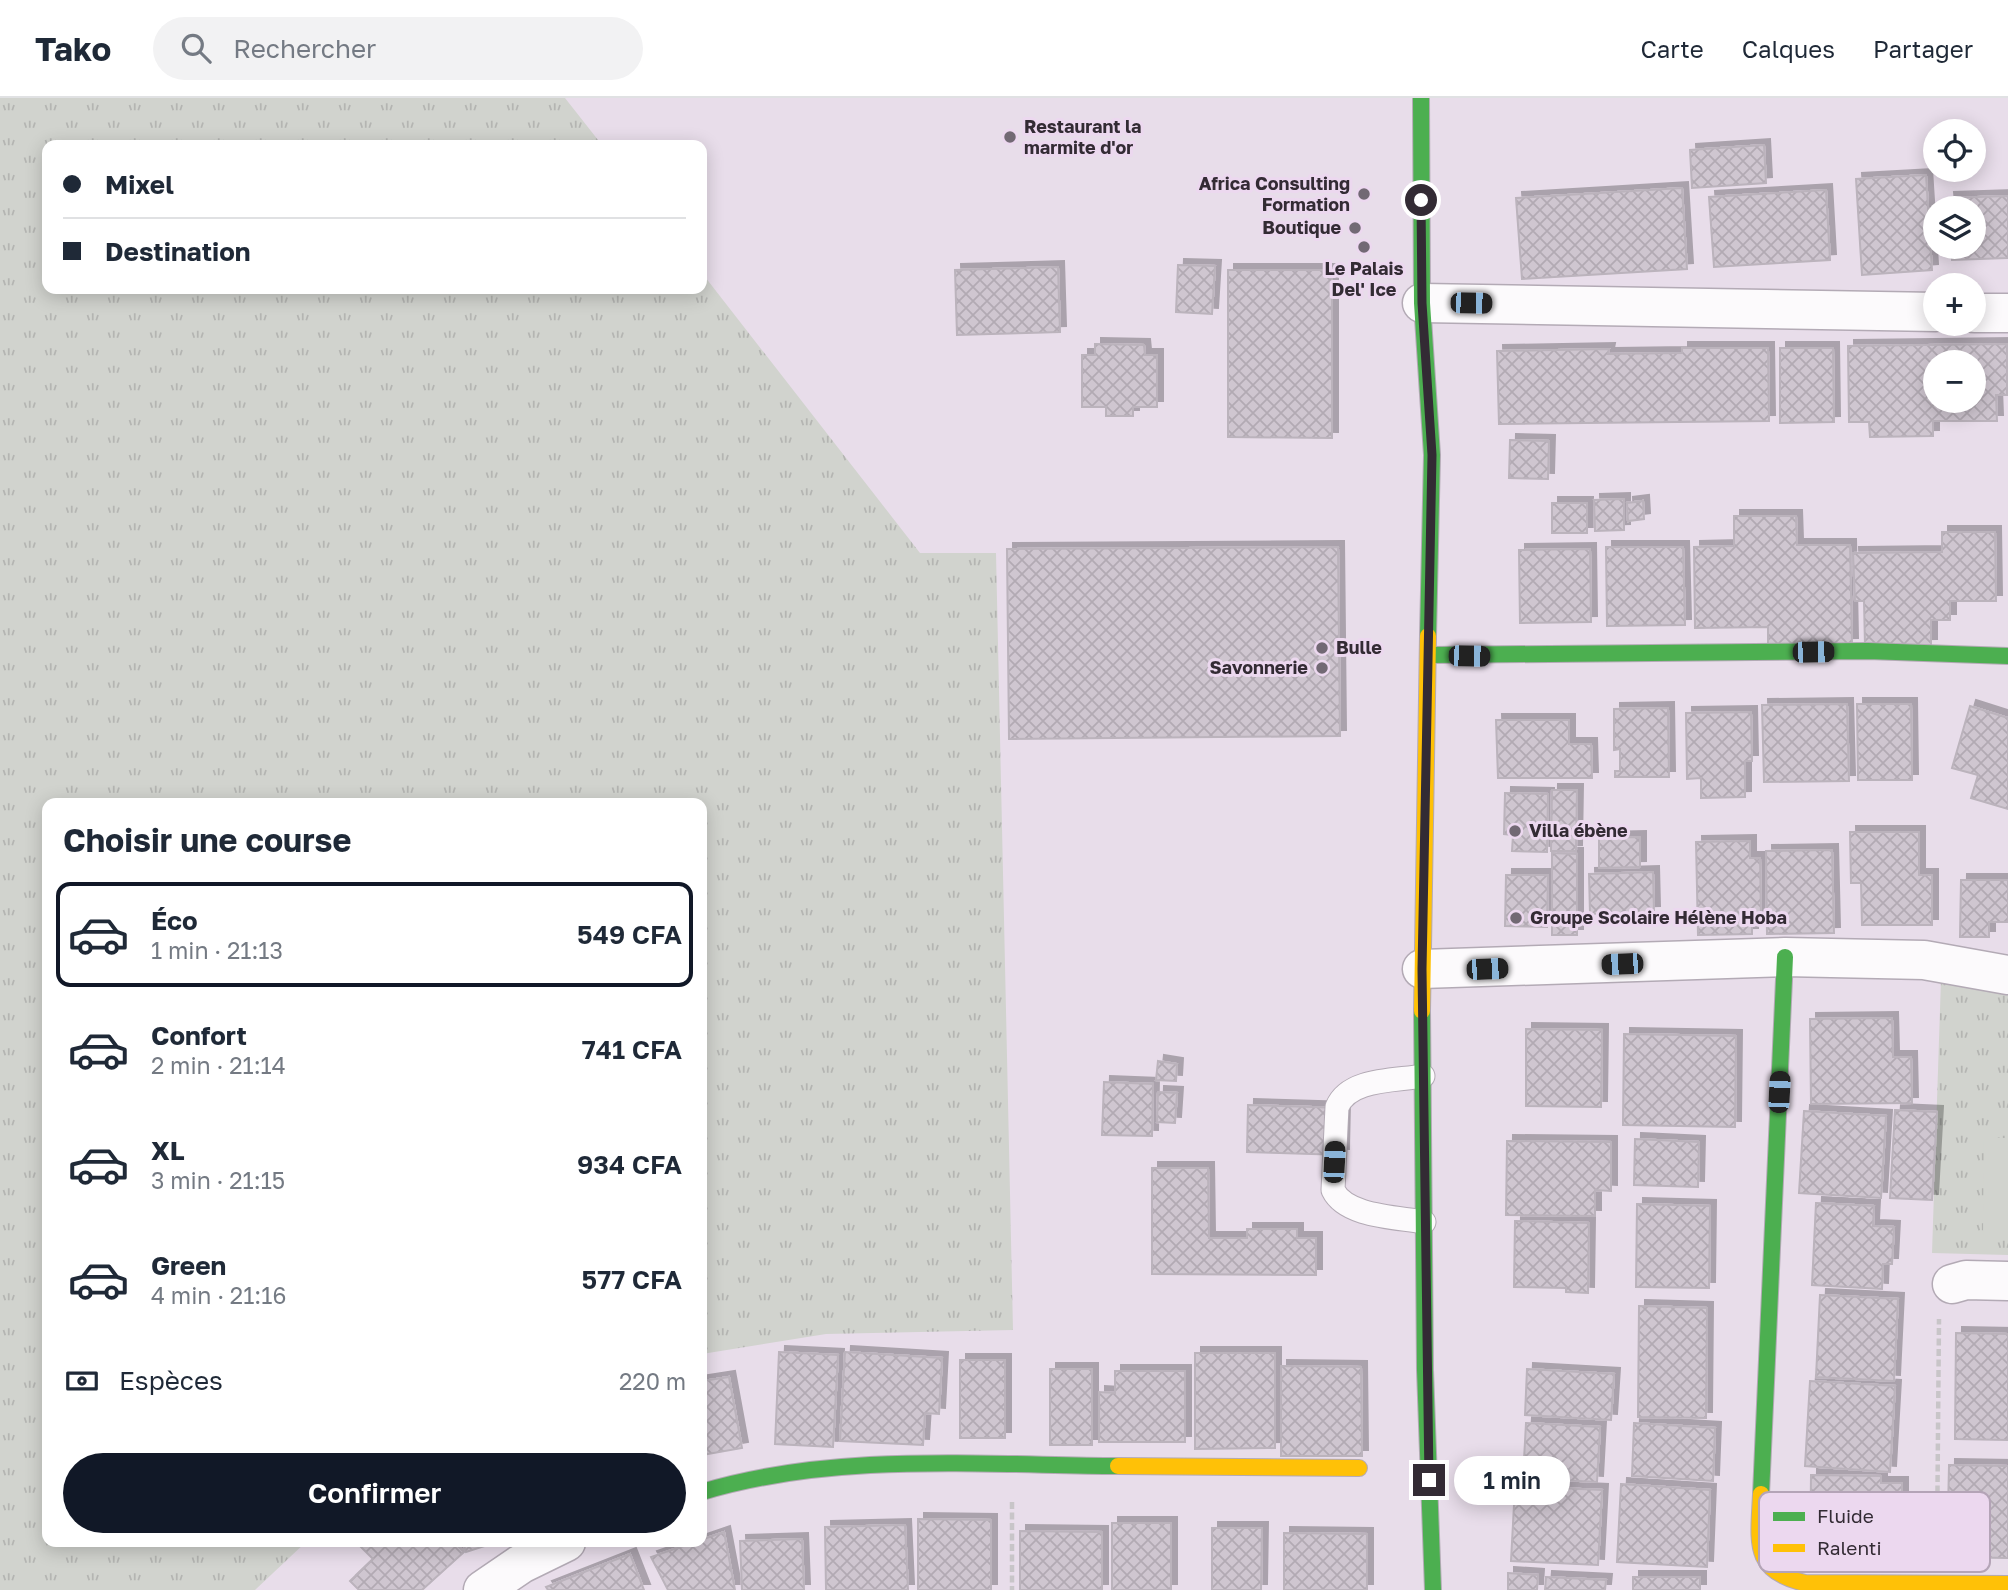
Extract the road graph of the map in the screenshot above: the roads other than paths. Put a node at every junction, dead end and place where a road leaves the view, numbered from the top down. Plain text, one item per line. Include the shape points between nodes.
1 (1421, 98) edge
2 (1422, 303) junction
3 (1923, 312) edge
4 (1986, 313) edge
5 (2008, 313) edge
6 (1430, 655) junction
7 (2008, 656) edge
8 (1785, 957) junction
9 (1422, 969) junction
10 (2008, 975) edge
11 (1423, 1076) junction
12 (1424, 1223) junction
13 (2008, 1281) edge
14 (1952, 1284) road end
15 (1359, 1468) dead end
16 (707, 1490) edge
17 (1761, 1492) edge
18 (556, 1547) edge
19 (1772, 1572) edge
20 (2008, 1584) edge
21 (483, 1590) edge
22 (1433, 1590) edge

1 - 2 street
2 - 3 street
2 - 6 street via 1432,455
4 - 5 street
6 - 7 street via 1868,652
6 - 9 street
8 - 9 street
8 - 10 street via 1924,960
8 - 17 street
9 - 11 street
11 - 12 street
11 - 12 lane via 1356,1087 1342,1096 1337,1107 1333,1190 1338,1201 1352,1208
12 - 22 street
13 - 14 street
15 - 16 street via 875,1464 732,1483
18 - 21 street
19 - 20 street via 1805,1583

